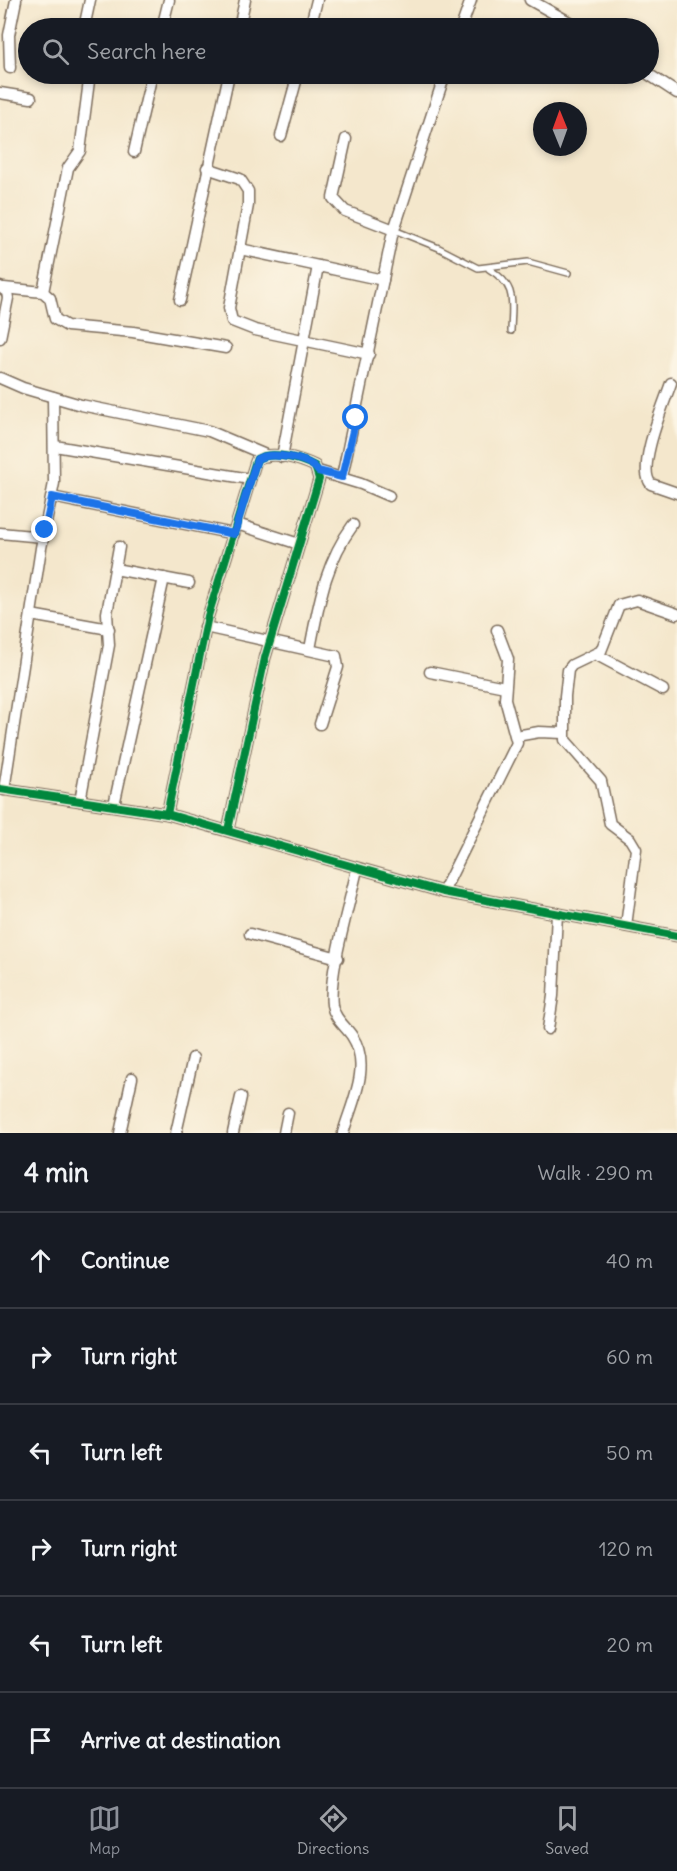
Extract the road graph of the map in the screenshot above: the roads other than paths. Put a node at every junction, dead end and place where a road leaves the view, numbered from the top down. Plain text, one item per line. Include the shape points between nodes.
1 (16, 0) edge
2 (90, 0) edge
3 (169, 0) edge
4 (244, 0) edge
5 (317, 0) edge
6 (471, 0) edge
7 (530, 0) edge
8 (86, 18) edge
9 (164, 18) edge
10 (241, 18) edge
11 (312, 18) edge
12 (465, 18) edge
13 (562, 18) edge
14 (4, 33) edge
15 (10, 68) dead end
16 (659, 81) edge
17 (89, 84) edge
18 (150, 84) edge
19 (227, 84) edge
20 (295, 84) edge
21 (442, 84) edge
22 (0, 93) edge
23 (677, 93) edge
24 (31, 98) dead end
25 (281, 136) dead end
26 (346, 139) dead end
27 (134, 152) dead end
28 (207, 168) junction
29 (394, 230) junction
30 (240, 249) junction
31 (318, 266) junction
32 (487, 268) junction
33 (568, 273) dead end
34 (383, 280) junction
35 (2, 287) edge
36 (43, 292) junction
37 (180, 300) dead end
38 (511, 331) dead end
39 (0, 338) edge
40 (304, 341) junction
41 (226, 348) dead end
42 (369, 354) junction
43 (0, 378) edge
44 (671, 383) dead end
45 (53, 397) junction
46 (55, 446) junction
47 (268, 456) junction
48 (282, 457) junction
49 (318, 471) junction
50 (342, 477) junction
51 (250, 479) junction
52 (677, 493) edge
53 (389, 496) dead end
54 (52, 497) junction
55 (353, 525) dead end
56 (236, 529) junction
57 (0, 533) edge
58 (43, 537) junction
59 (299, 544) junction
60 (119, 547) dead end
61 (115, 569) junction
62 (164, 578) junction
63 (189, 583) dead end
64 (677, 614) edge
65 (31, 615) junction
66 (205, 627) junction
67 (108, 629) junction
68 (497, 630) dead end
69 (270, 641) junction
70 (310, 649) junction
71 (597, 655) junction
72 (430, 672) dead end
73 (505, 687) junction
74 (663, 690) dead end
75 (320, 724) dead end
76 (563, 733) junction
77 (516, 736) junction
78 (2, 790) edge
79 (81, 801) junction
80 (114, 806) junction
81 (167, 814) junction
82 (228, 830) junction
83 (357, 869) junction
84 (443, 892) junction
85 (557, 913) junction
86 (626, 926) junction
87 (676, 933) edge
88 (250, 934) dead end
89 (338, 958) junction
90 (548, 1029) dead end
91 (192, 1058) dead end
92 (132, 1078) dead end
93 (241, 1097) dead end
94 (288, 1113) dead end
95 (120, 1133) edge
96 (176, 1133) edge
97 (233, 1133) edge
98 (284, 1133) edge
99 (343, 1133) edge

1 - 14 street
2 - 8 street
3 - 9 street
4 - 10 street
5 - 11 street
6 - 12 street
7 - 13 street
14 - 15 street
16 - 23 street
17 - 36 street via 80,151 68,168
18 - 27 street
19 - 28 street
20 - 25 street
21 - 29 street
22 - 24 street
26 - 29 street via 333,198 345,211
28 - 30 street via 240,179 248,191
28 - 37 street
29 - 32 lane via 470,266
29 - 34 street
30 - 31 street
30 - 40 street via 229,308 232,321
31 - 34 street
31 - 40 street
32 - 33 lane via 528,262
32 - 38 lane via 511,290
34 - 42 street
35 - 36 street
35 - 39 street via 8,298
36 - 41 street via 50,298 60,324
40 - 42 street
40 - 48 street
42 - 50 street
43 - 45 street
44 - 52 street via 650,445 645,474 651,484
45 - 46 street
45 - 47 street via 188,425
46 - 51 street
46 - 54 street
47 - 48 street
47 - 51 street via 257,459
48 - 49 street via 307,462
49 - 50 street
49 - 59 street via 317,488
50 - 53 street
51 - 56 street
54 - 56 street
54 - 58 street
55 - 70 street via 328,569
56 - 59 street
56 - 66 street
57 - 58 street
58 - 65 street
59 - 69 street
60 - 61 street
61 - 62 street
61 - 67 street
62 - 63 street
62 - 80 street
64 - 71 street via 646,602 625,602 615,610
65 - 67 street
65 - 78 street
66 - 69 street
66 - 81 street
67 - 79 street via 109,645
68 - 73 street via 508,659
69 - 70 street
69 - 82 street
70 - 75 street via 331,653 338,661
71 - 74 street
71 - 76 street via 578,661 568,670
72 - 73 street
73 - 77 street via 507,710
76 - 77 street
76 - 86 street via 569,747 601,781 610,824 630,839 636,849
77 - 84 street via 515,749
78 - 79 street
79 - 80 street
80 - 81 street
81 - 82 street
82 - 83 street
83 - 84 street
83 - 89 street
84 - 85 street
85 - 86 street
85 - 90 street
86 - 87 street
88 - 89 street
89 - 99 street via 333,1008 362,1058
91 - 96 street
92 - 95 street
93 - 97 street
94 - 98 street

